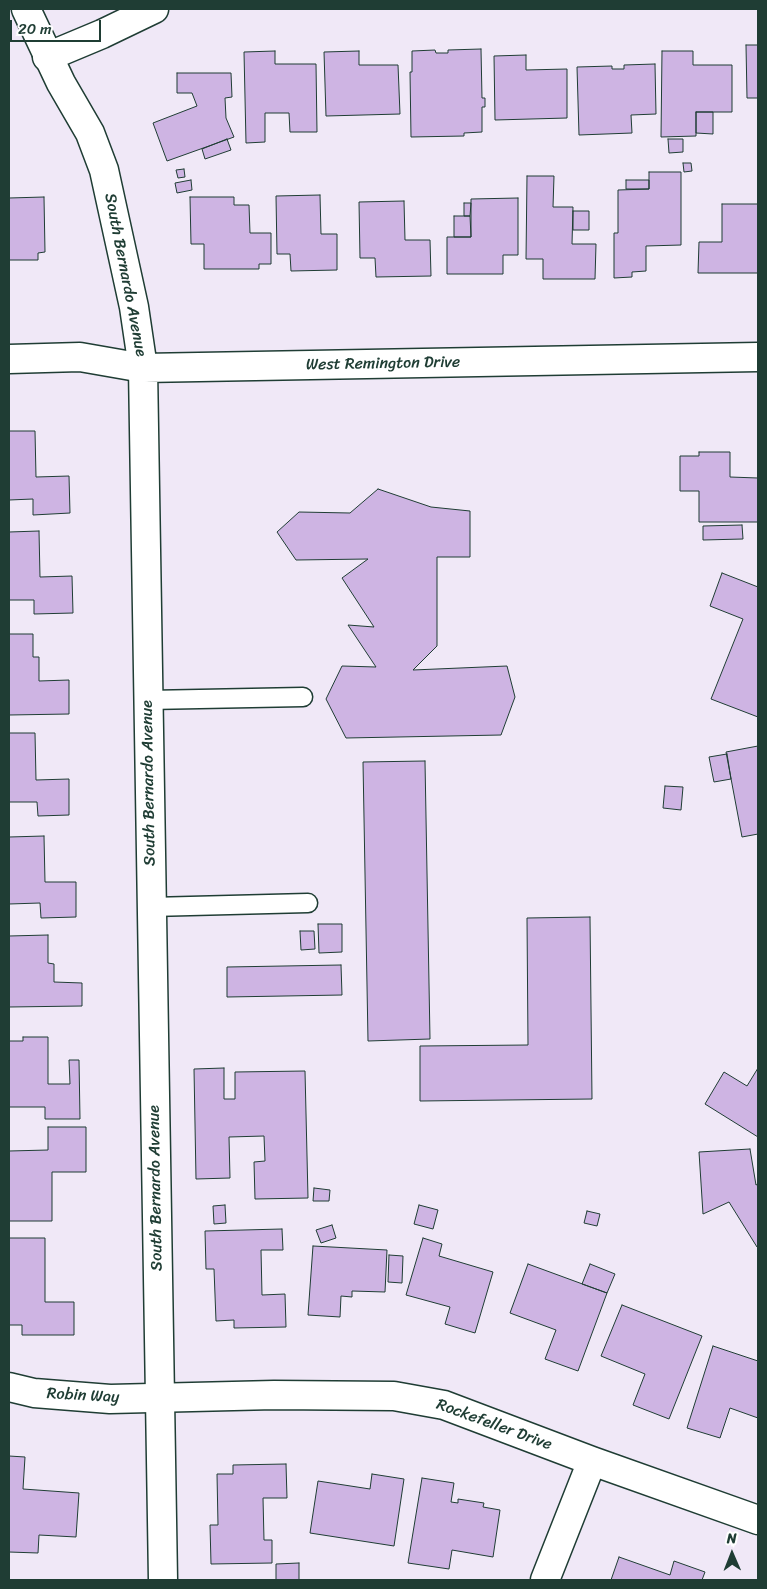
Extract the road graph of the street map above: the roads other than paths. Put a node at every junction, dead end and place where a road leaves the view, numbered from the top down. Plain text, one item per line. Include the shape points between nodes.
1 (26, 9) edge
2 (154, 9) edge
3 (47, 57) junction
4 (758, 357) edge
5 (9, 359) edge
6 (143, 368) junction
7 (303, 697) dead end
8 (148, 700) junction
9 (308, 903) dead end
10 (151, 906) junction
11 (9, 1387) edge
12 (159, 1398) junction
13 (592, 1461) junction
14 (758, 1520) edge
15 (162, 1580) edge
16 (545, 1580) edge

1 - 3 street, South Bernardo Avenue
2 - 3 street
3 - 6 street, South Bernardo Avenue via 90,133 104,170 134,307
4 - 6 street, West Remington Drive
5 - 6 street, West Remington Drive via 80,357
6 - 8 street, South Bernardo Avenue
7 - 8 lane
8 - 10 street, South Bernardo Avenue
9 - 10 lane
10 - 12 street, South Bernardo Avenue
11 - 12 street, Robin Way via 34,1393 110,1400
12 - 13 street, Rockefeller Drive via 394,1396 444,1405
12 - 15 street, South Bernardo Avenue
13 - 14 street, Rockefeller Drive
13 - 16 street

